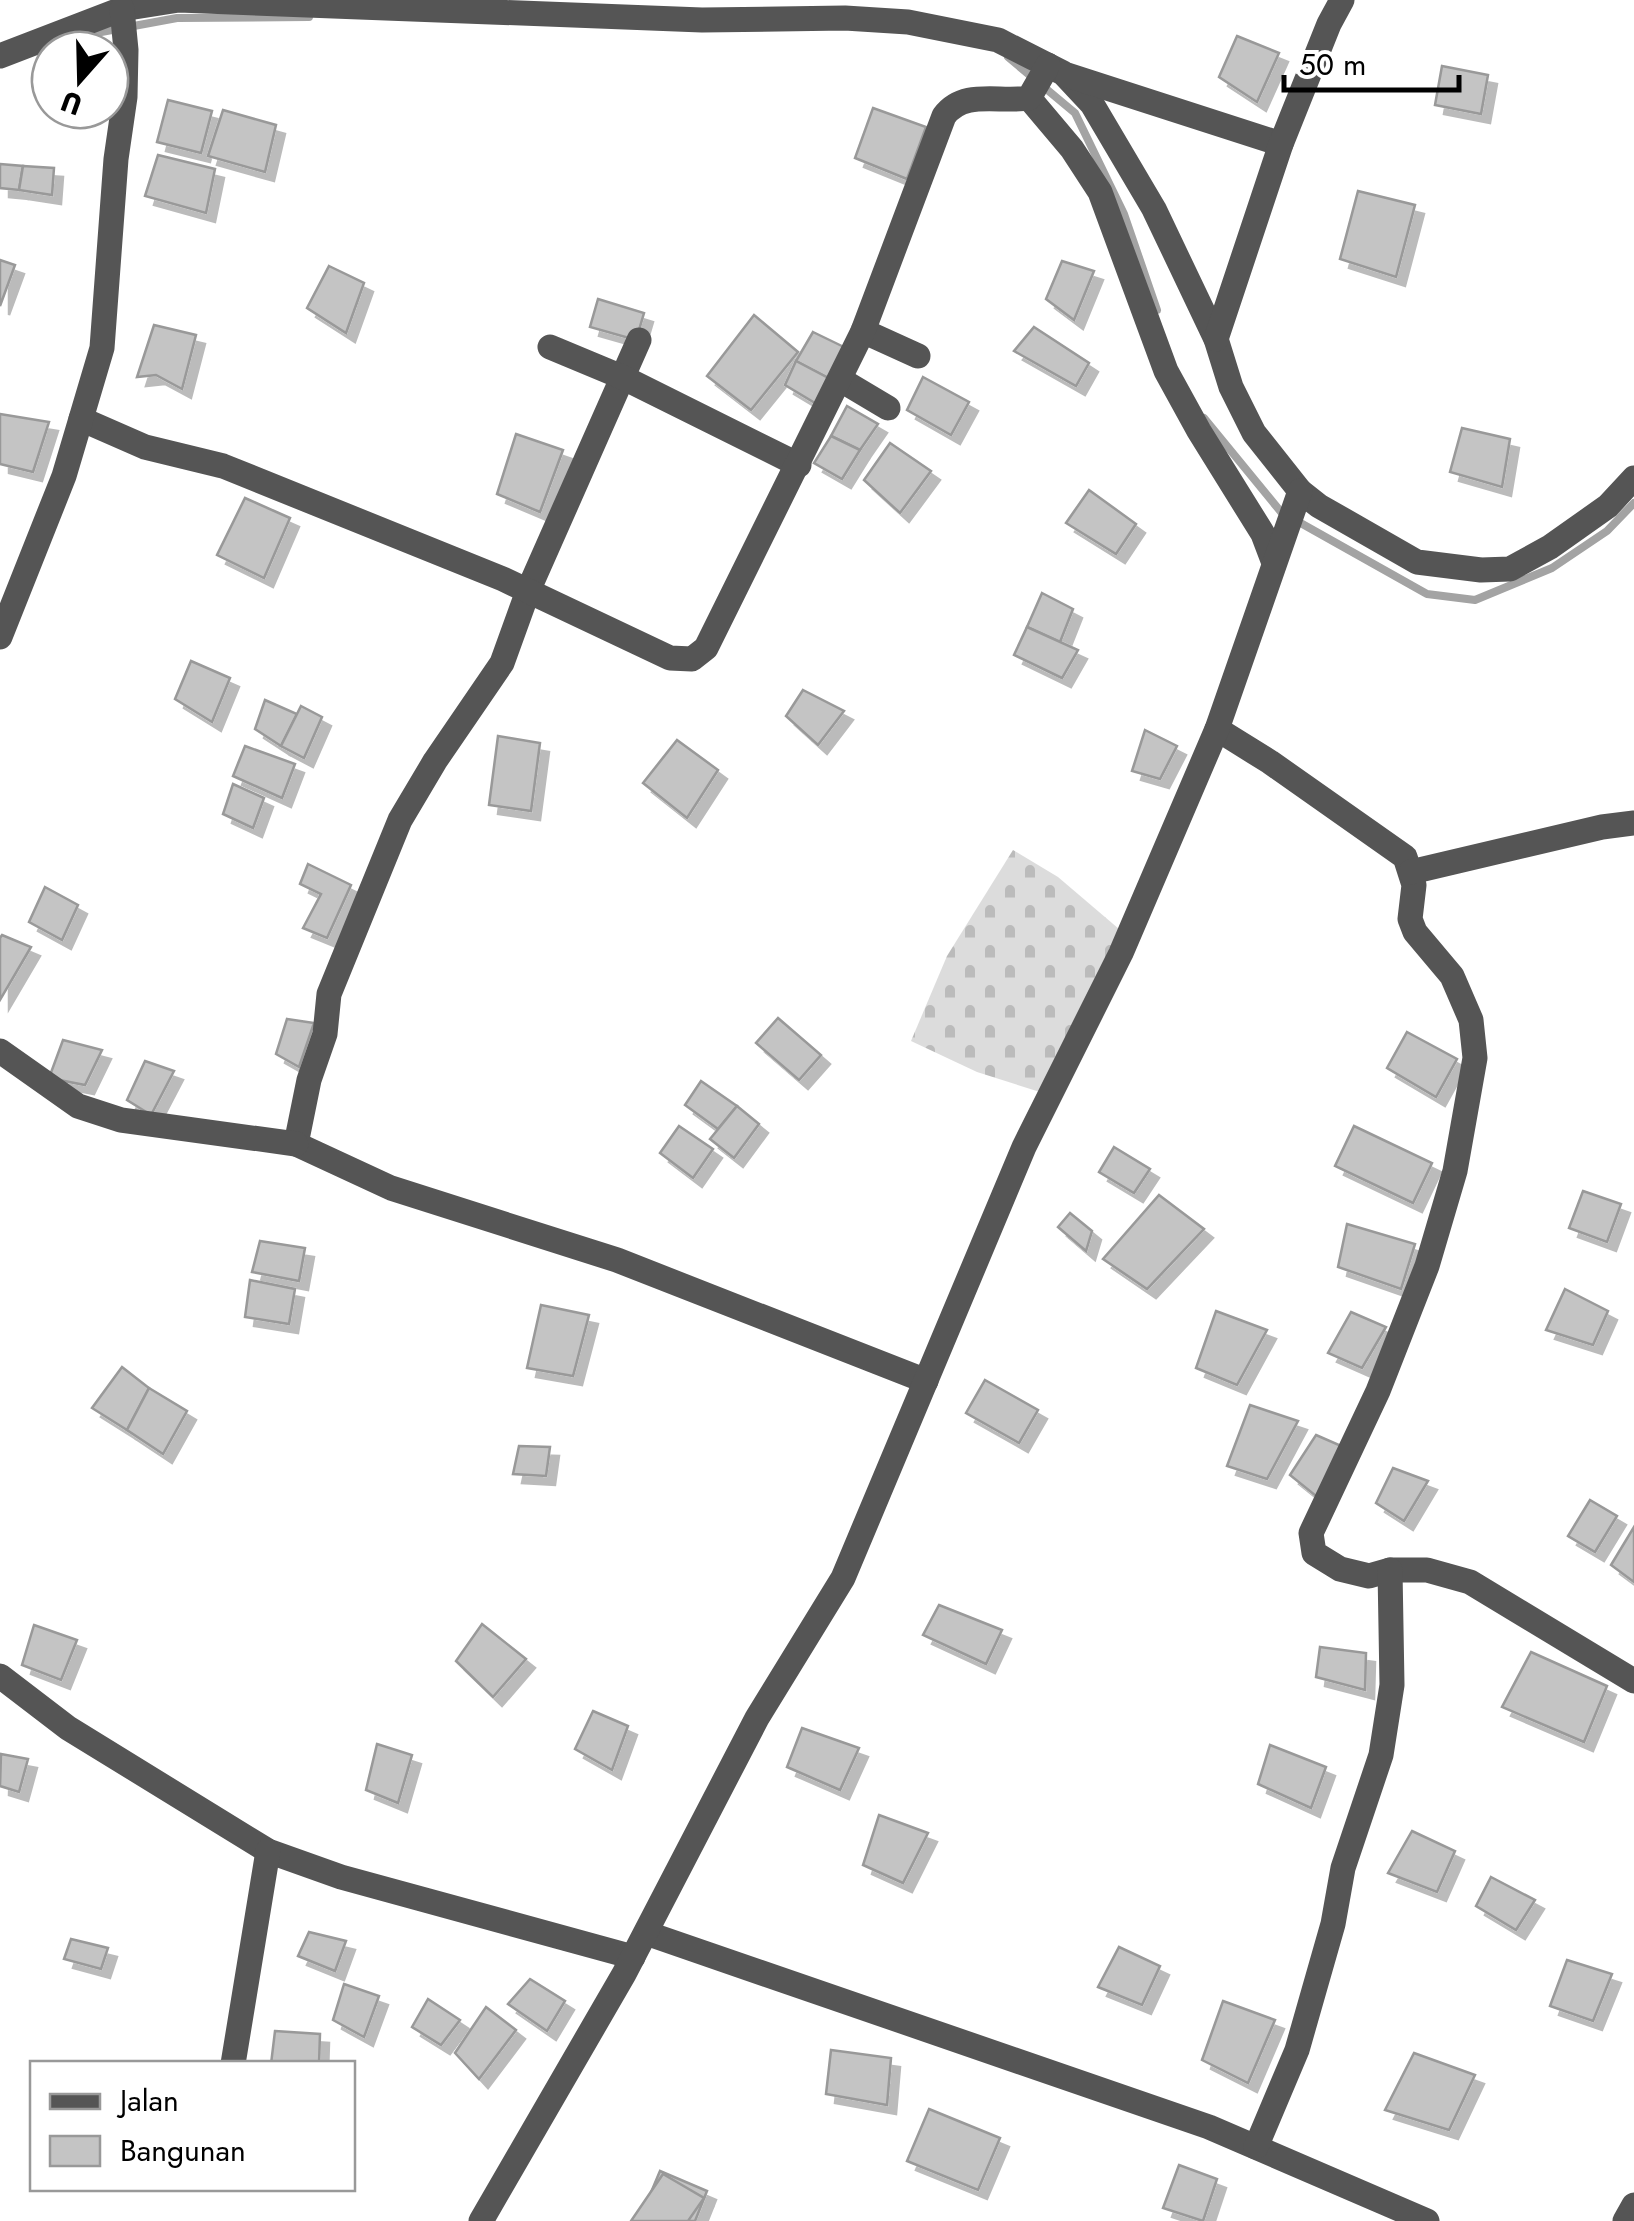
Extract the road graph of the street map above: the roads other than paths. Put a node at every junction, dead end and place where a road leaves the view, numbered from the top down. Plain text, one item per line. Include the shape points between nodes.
1 (1342, 0) edge
2 (123, 12) junction
3 (0, 56) edge
4 (1043, 81) junction
5 (1282, 144) junction
6 (863, 331) junction
7 (1216, 339) junction
8 (639, 340) dead end
9 (550, 347) dead end
10 (918, 356) dead end
11 (622, 377) junction
12 (841, 380) junction
13 (888, 408) dead end
14 (81, 418) junction
15 (799, 464) junction
16 (1634, 478) edge
17 (1297, 500) junction
18 (1277, 554) junction
19 (528, 591) junction
20 (0, 637) edge
21 (1217, 729) junction
22 (1634, 822) edge
23 (1411, 872) junction
24 (0, 1051) edge
25 (296, 1144) junction
26 (926, 1381) junction
27 (1390, 1570) junction
28 (0, 1676) edge
29 (1634, 1680) edge
30 (268, 1851) junction
31 (646, 1933) junction
32 (633, 1958) junction
33 (233, 2061) edge
34 (1256, 2147) junction
35 (1634, 2205) edge
36 (480, 2221) edge
37 (1428, 2221) edge
38 (1625, 2221) edge

1 - 5 street
2 - 3 street
2 - 4 street via 179,0 908,22 998,40
2 - 14 street via 126,50 102,348
4 - 5 street
4 - 6 street via 958,102 944,116
4 - 7 street via 1080,88 1092,104 1154,209
4 - 18 street via 1100,192 1166,371
5 - 7 street
6 - 10 street
6 - 12 street
7 - 17 street via 1231,388
8 - 11 street
9 - 11 street
11 - 15 street
11 - 19 street
12 - 13 street
12 - 15 street
14 - 19 street via 145,446 223,466
14 - 20 street
15 - 19 street via 706,648 692,659 670,658
16 - 17 street via 1608,506 1510,569 1418,562 1320,506
17 - 18 street
18 - 21 street
19 - 25 street via 502,663 400,820 329,994
21 - 23 street via 1405,857
21 - 26 street via 1121,953 1024,1148
22 - 23 street
23 - 27 street via 1410,918 1459,987 1475,1058 1456,1171 1427,1266 1311,1533 1314,1553 1340,1568 1368,1576
24 - 25 street via 78,1106 121,1120
25 - 26 street via 392,1188 616,1260
26 - 31 street via 843,1578 757,1718
27 - 29 street via 1426,1570 1470,1582
27 - 34 street via 1392,1685 1381,1755 1343,1868 1297,2050
28 - 30 street via 68,1728
30 - 32 street
30 - 33 street
31 - 32 street
31 - 34 street
32 - 36 street
34 - 37 street
35 - 38 street

